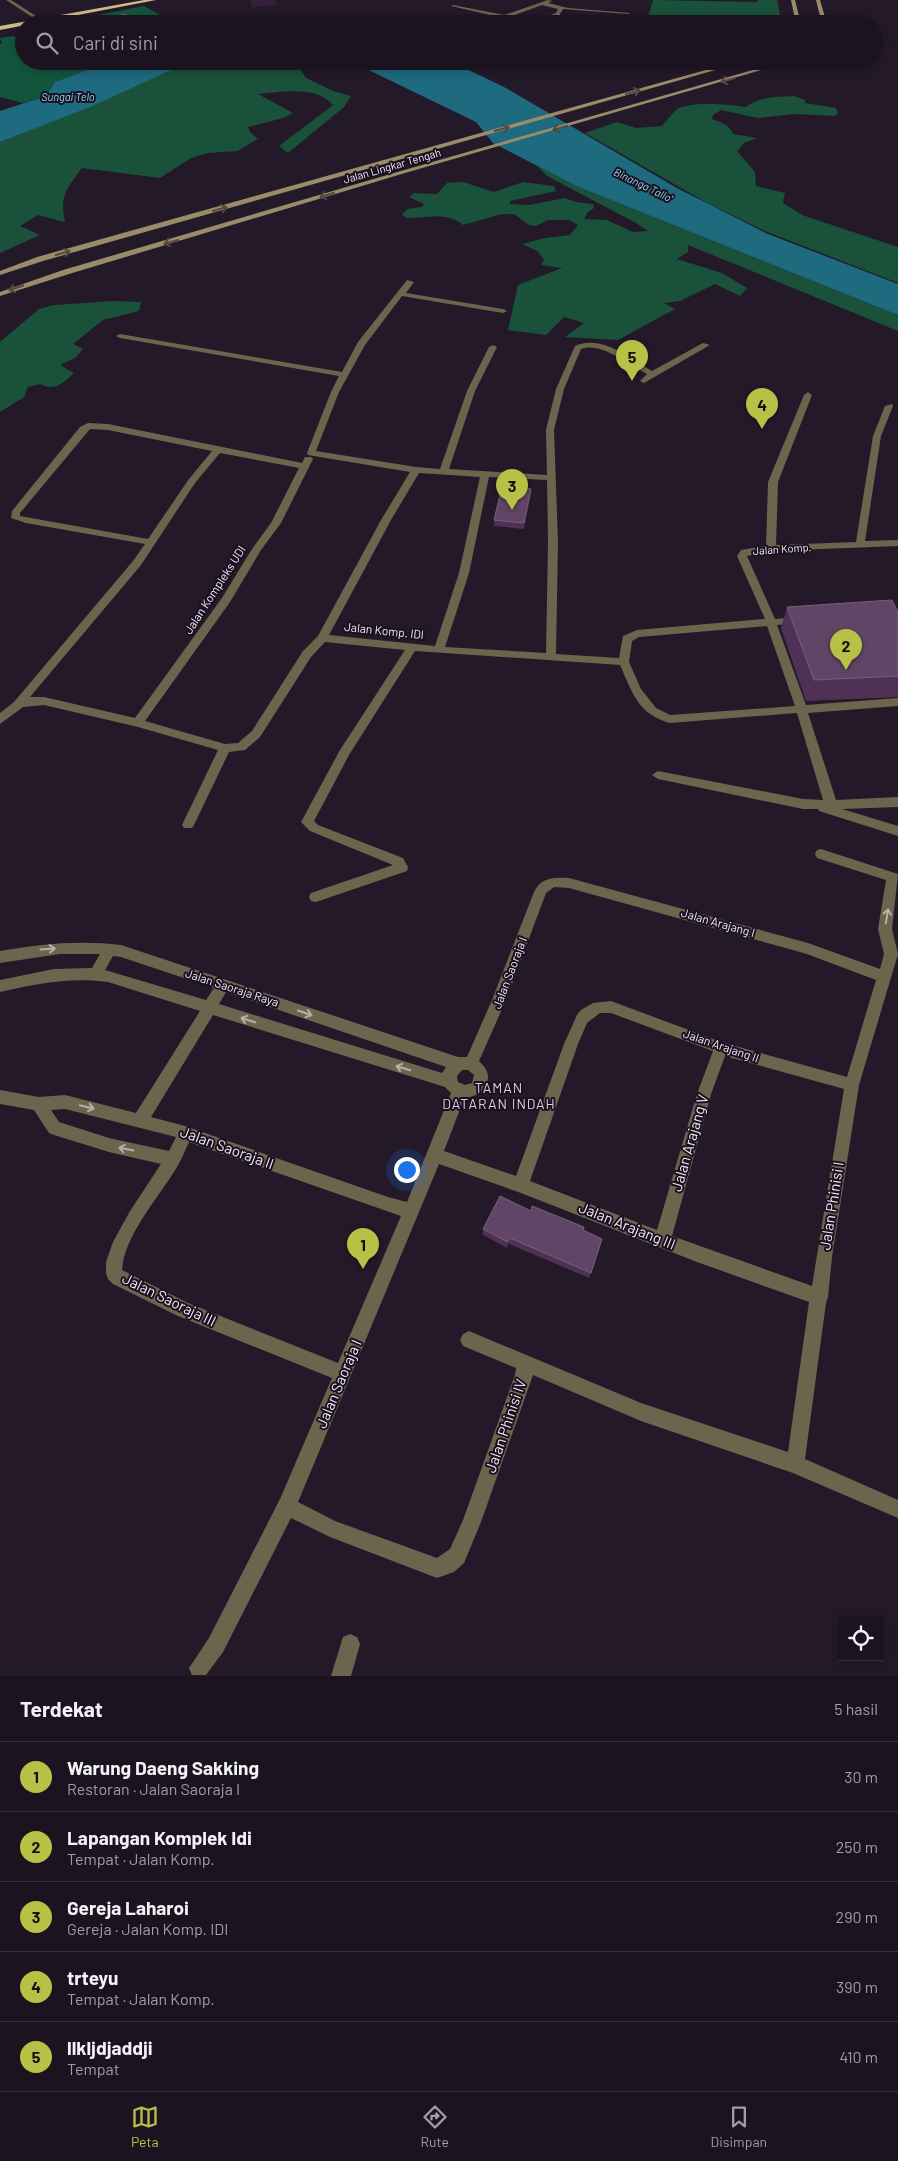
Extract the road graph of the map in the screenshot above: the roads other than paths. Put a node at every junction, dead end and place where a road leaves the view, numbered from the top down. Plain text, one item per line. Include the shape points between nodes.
1 (8, 0) edge
2 (125, 0) edge
3 (152, 0) edge
4 (552, 0) edge
5 (793, 0) edge
6 (818, 0) edge
7 (111, 2) junction
8 (543, 4) junction
9 (118, 6) junction
10 (453, 6) dead end
11 (561, 8) junction
12 (32, 15) edge
13 (40, 15) edge
14 (70, 15) edge
15 (496, 15) edge
16 (512, 15) edge
17 (559, 15) edge
18 (628, 15) edge
19 (797, 15) edge
20 (823, 15) edge
21 (15, 19) edge
22 (0, 22) edge
23 (15, 25) edge
24 (0, 28) edge
25 (712, 70) edge
26 (760, 70) edge
27 (0, 273) edge
28 (410, 282) dead end
29 (0, 294) edge
30 (401, 294) junction
31 (503, 311) dead end
32 (120, 336) dead end
33 (706, 345) dead end
34 (493, 347) dead end
35 (652, 374) junction
36 (344, 375) junction
37 (644, 381) dead end
38 (808, 395) dead end
39 (889, 406) dead end
40 (218, 450) junction
41 (311, 453) junction
42 (305, 466) junction
43 (416, 470) junction
44 (444, 471) junction
45 (484, 475) junction
46 (552, 478) junction
47 (151, 542) junction
48 (898, 543) edge
49 (860, 544) junction
50 (771, 548) junction
51 (810, 619) edge
52 (771, 622) junction
53 (322, 638) junction
54 (412, 648) junction
55 (439, 650) junction
56 (551, 657) junction
57 (624, 662) junction
58 (898, 702) edge
59 (19, 703) junction
60 (802, 710) junction
61 (0, 720) edge
62 (138, 723) junction
63 (225, 748) junction
64 (658, 774) dead end
65 (898, 802) edge
66 (813, 805) junction
67 (831, 805) junction
68 (188, 824) dead end
69 (898, 832) edge
70 (821, 854) dead end
71 (896, 878) edge
72 (548, 884) joint
73 (316, 897) dead end
74 (110, 950) junction
75 (895, 951) edge
76 (0, 957) edge
77 (96, 973) junction
78 (884, 977) junction
79 (224, 985) junction
80 (0, 986) edge
81 (209, 1008) junction
82 (721, 1048) junction
83 (464, 1064) junction
84 (852, 1085) junction
85 (455, 1087) junction
86 (0, 1097) edge
87 (39, 1104) junction
88 (141, 1120) junction
89 (185, 1133) junction
90 (435, 1155) junction
91 (173, 1159) junction
92 (522, 1184) junction
93 (410, 1210) junction
94 (663, 1239) junction
95 (820, 1297) junction
96 (469, 1340) dead end
97 (525, 1363) junction
98 (343, 1374) junction
99 (795, 1464) junction
100 (287, 1506) junction
101 (898, 1510) edge
102 (350, 1644) dead end
103 (199, 1668) dead end
104 (341, 1676) edge

1 - 12 street
2 - 7 highway
3 - 9 highway
4 - 8 street
5 - 19 main road
6 - 20 main road
7 - 9 highway
7 - 13 highway
8 - 11 street
8 - 16 street
9 - 14 highway
10 - 15 street
11 - 17 street
11 - 18 street via 629,10
21 - 22 highway
23 - 24 highway
27 -> 25 main road, Jalan Lingkar Tengah via 40,259
26 -> 29 main road, Jalan Lingkar Tengah
28 - 30 street, Jalan Kompleks UDI
30 - 31 street
30 - 36 street, Jalan Kompleks UDI via 361,344
32 - 36 street
33 - 35 street
34 - 44 street via 470,391
35 - 37 street
35 - 46 street via 600,345 587,344 578,348 552,414
36 - 41 street, Jalan Kompleks UDI
38 - 50 street via 773,482
39 - 49 street via 877,436
40 - 42 street
40 - 47 street via 192,481
40 - 47 street via 108,426 88,426 15,513 16,518
41 - 42 street, Jalan Kompleks UDI
41 - 43 street
42 - 62 street, Jalan Kompleks UDI via 276,523 226,600
43 - 44 street
43 - 53 street
44 - 45 street
45 - 46 street
45 - 55 street via 464,574
46 - 56 street
47 - 59 street
48 - 49 street, Jalan Komp.
49 - 50 street, Jalan Komp.
50 - 52 street, Jalan Komp. via 748,551 742,556
51 - 52 street
52 - 57 street via 633,634 627,639
52 - 60 street, Jalan Komp.
53 - 54 street, Jalan Komp. IDI
53 - 63 street via 256,734 241,747
54 - 55 street, Jalan Komp. IDI
54 - 73 street via 344,753 308,822 314,828 399,862 402,867
55 - 56 street, Jalan Komp. IDI
56 - 57 street, Jalan Komp. IDI
57 - 60 street via 646,708 664,718
58 - 60 street
59 - 61 street
59 - 62 street via 44,701
60 - 67 street, Jalan Komp.
62 - 63 street
63 - 68 street
64 - 66 street
65 - 67 street
66 - 67 street
66 - 69 street
70 - 71 street
75 -> 71 street, Jalan Phinisi I via 885,929
72 - 78 street, Jalan Arajang I via 569,883 644,902 808,949
72 - 83 street, Jalan Saoraja I via 540,892 488,1029
76 -> 74 street, Jalan Saoraja Raya via 55,949
74 - 77 street
74 - 79 street, Jalan Saoraja Raya
75 - 78 street, Jalan Phinisi I
77 - 80 street, Jalan Saoraja Raya via 47,975
77 - 81 street, Jalan Saoraja Raya
78 - 84 street, Jalan Phinisi I
79 - 81 street
79 -> 83 street, Jalan Saoraja Raya
85 -> 81 street, Jalan Saoraja Raya
81 - 88 street
82 - 84 street, Jalan Arajang II
82 - 92 street, Jalan Arajang II via 611,1007 591,1010 582,1019 571,1044
82 - 94 street, Jalan Arajang V via 704,1094
83 - 85 street, Jalan Saoraja I via 451,1070
83 - 85 street via 481,1072 481,1081 473,1090
84 - 95 street, Jalan Phinisi I
85 - 90 street, Jalan Saoraja I
86 - 87 street, Jalan Saoraja II
87 -> 88 street, Jalan Saoraja II via 65,1102
91 -> 87 street via 109,1145 54,1128
88 - 89 street, Jalan Saoraja II
89 - 91 street, Jalan Saoraja III
89 - 93 street, Jalan Saoraja II
90 - 92 street, Jalan Arajang III
90 - 93 street, Jalan Saoraja I
91 - 98 street, Jalan Saoraja III via 118,1250 114,1273 184,1310
92 - 94 street, Jalan Arajang III
93 - 98 street, Jalan Saoraja I
94 - 95 street, Jalan Arajang III
95 - 99 street, Jalan Phinisi I
96 - 97 street
97 - 99 street, Jalan Phinisi IV via 641,1412
97 - 100 street, Jalan Phinisi IV via 524,1376 482,1495 457,1556 447,1565 437,1568 378,1547
98 - 100 street, Jalan Saoraja I
99 - 101 street, Jalan Phinisi IV
100 - 103 street, Jalan Saoraja I via 216,1645
102 - 104 street

